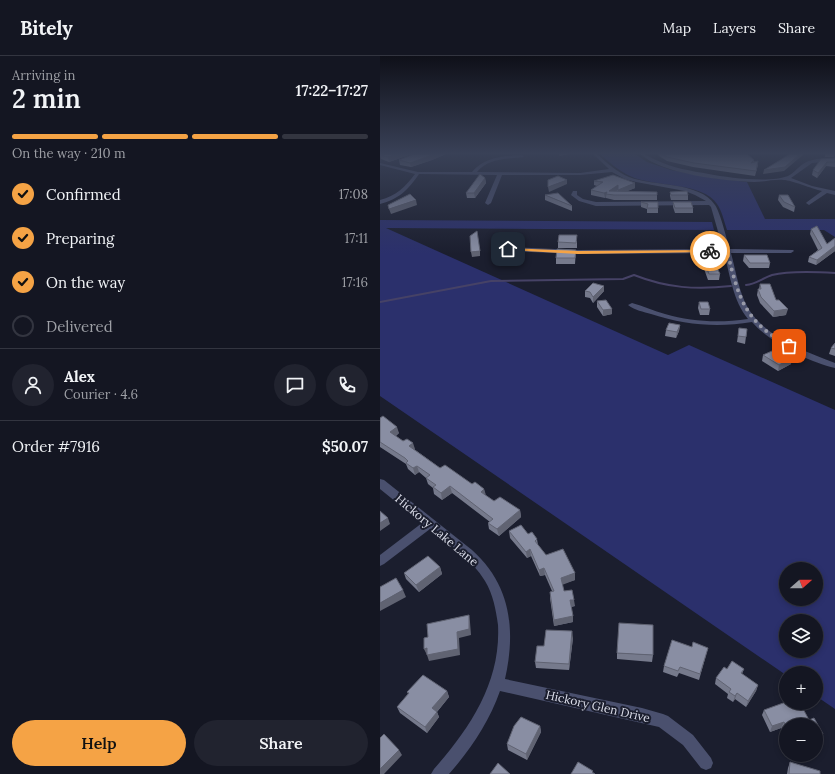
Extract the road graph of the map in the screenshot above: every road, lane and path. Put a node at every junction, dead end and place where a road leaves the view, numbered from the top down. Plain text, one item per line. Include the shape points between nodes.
1 (408, 188) edge
2 (494, 188) edge
3 (667, 188) edge
4 (815, 188) edge
5 (826, 191) junction
6 (575, 192) dead end
7 (835, 193) edge
8 (380, 202) edge
9 (711, 203) junction
10 (809, 203) dead end
11 (488, 204) dead end
12 (508, 249) dead end
13 (727, 251) junction
14 (791, 251) dead end
15 (632, 305) dead end
16 (753, 320) junction
17 (835, 366) edge
18 (380, 483) edge
19 (430, 523) junction
20 (380, 561) edge
21 (497, 684) junction
22 (706, 763) dead end
23 (438, 774) edge

1 - 8 street via 398,196
2 - 11 street
3 - 9 street via 695,193
4 - 5 street
5 - 7 street
5 - 10 street
6 - 9 street via 574,195 578,199 596,204
9 - 13 street
12 - 13 street via 578,252
13 - 14 street
13 - 16 street via 741,300
15 - 16 street via 663,316 699,324 727,324
16 - 17 street via 779,341
18 - 19 street, Hickory Lake Lane
19 - 20 street
19 - 21 street, Hickory Lake Lane via 469,554 486,573 498,595 505,639 504,657
21 - 22 street, Hickory Glen Drive via 663,721 688,740
21 - 23 street, Hickory Lake Lane via 472,733 454,758

